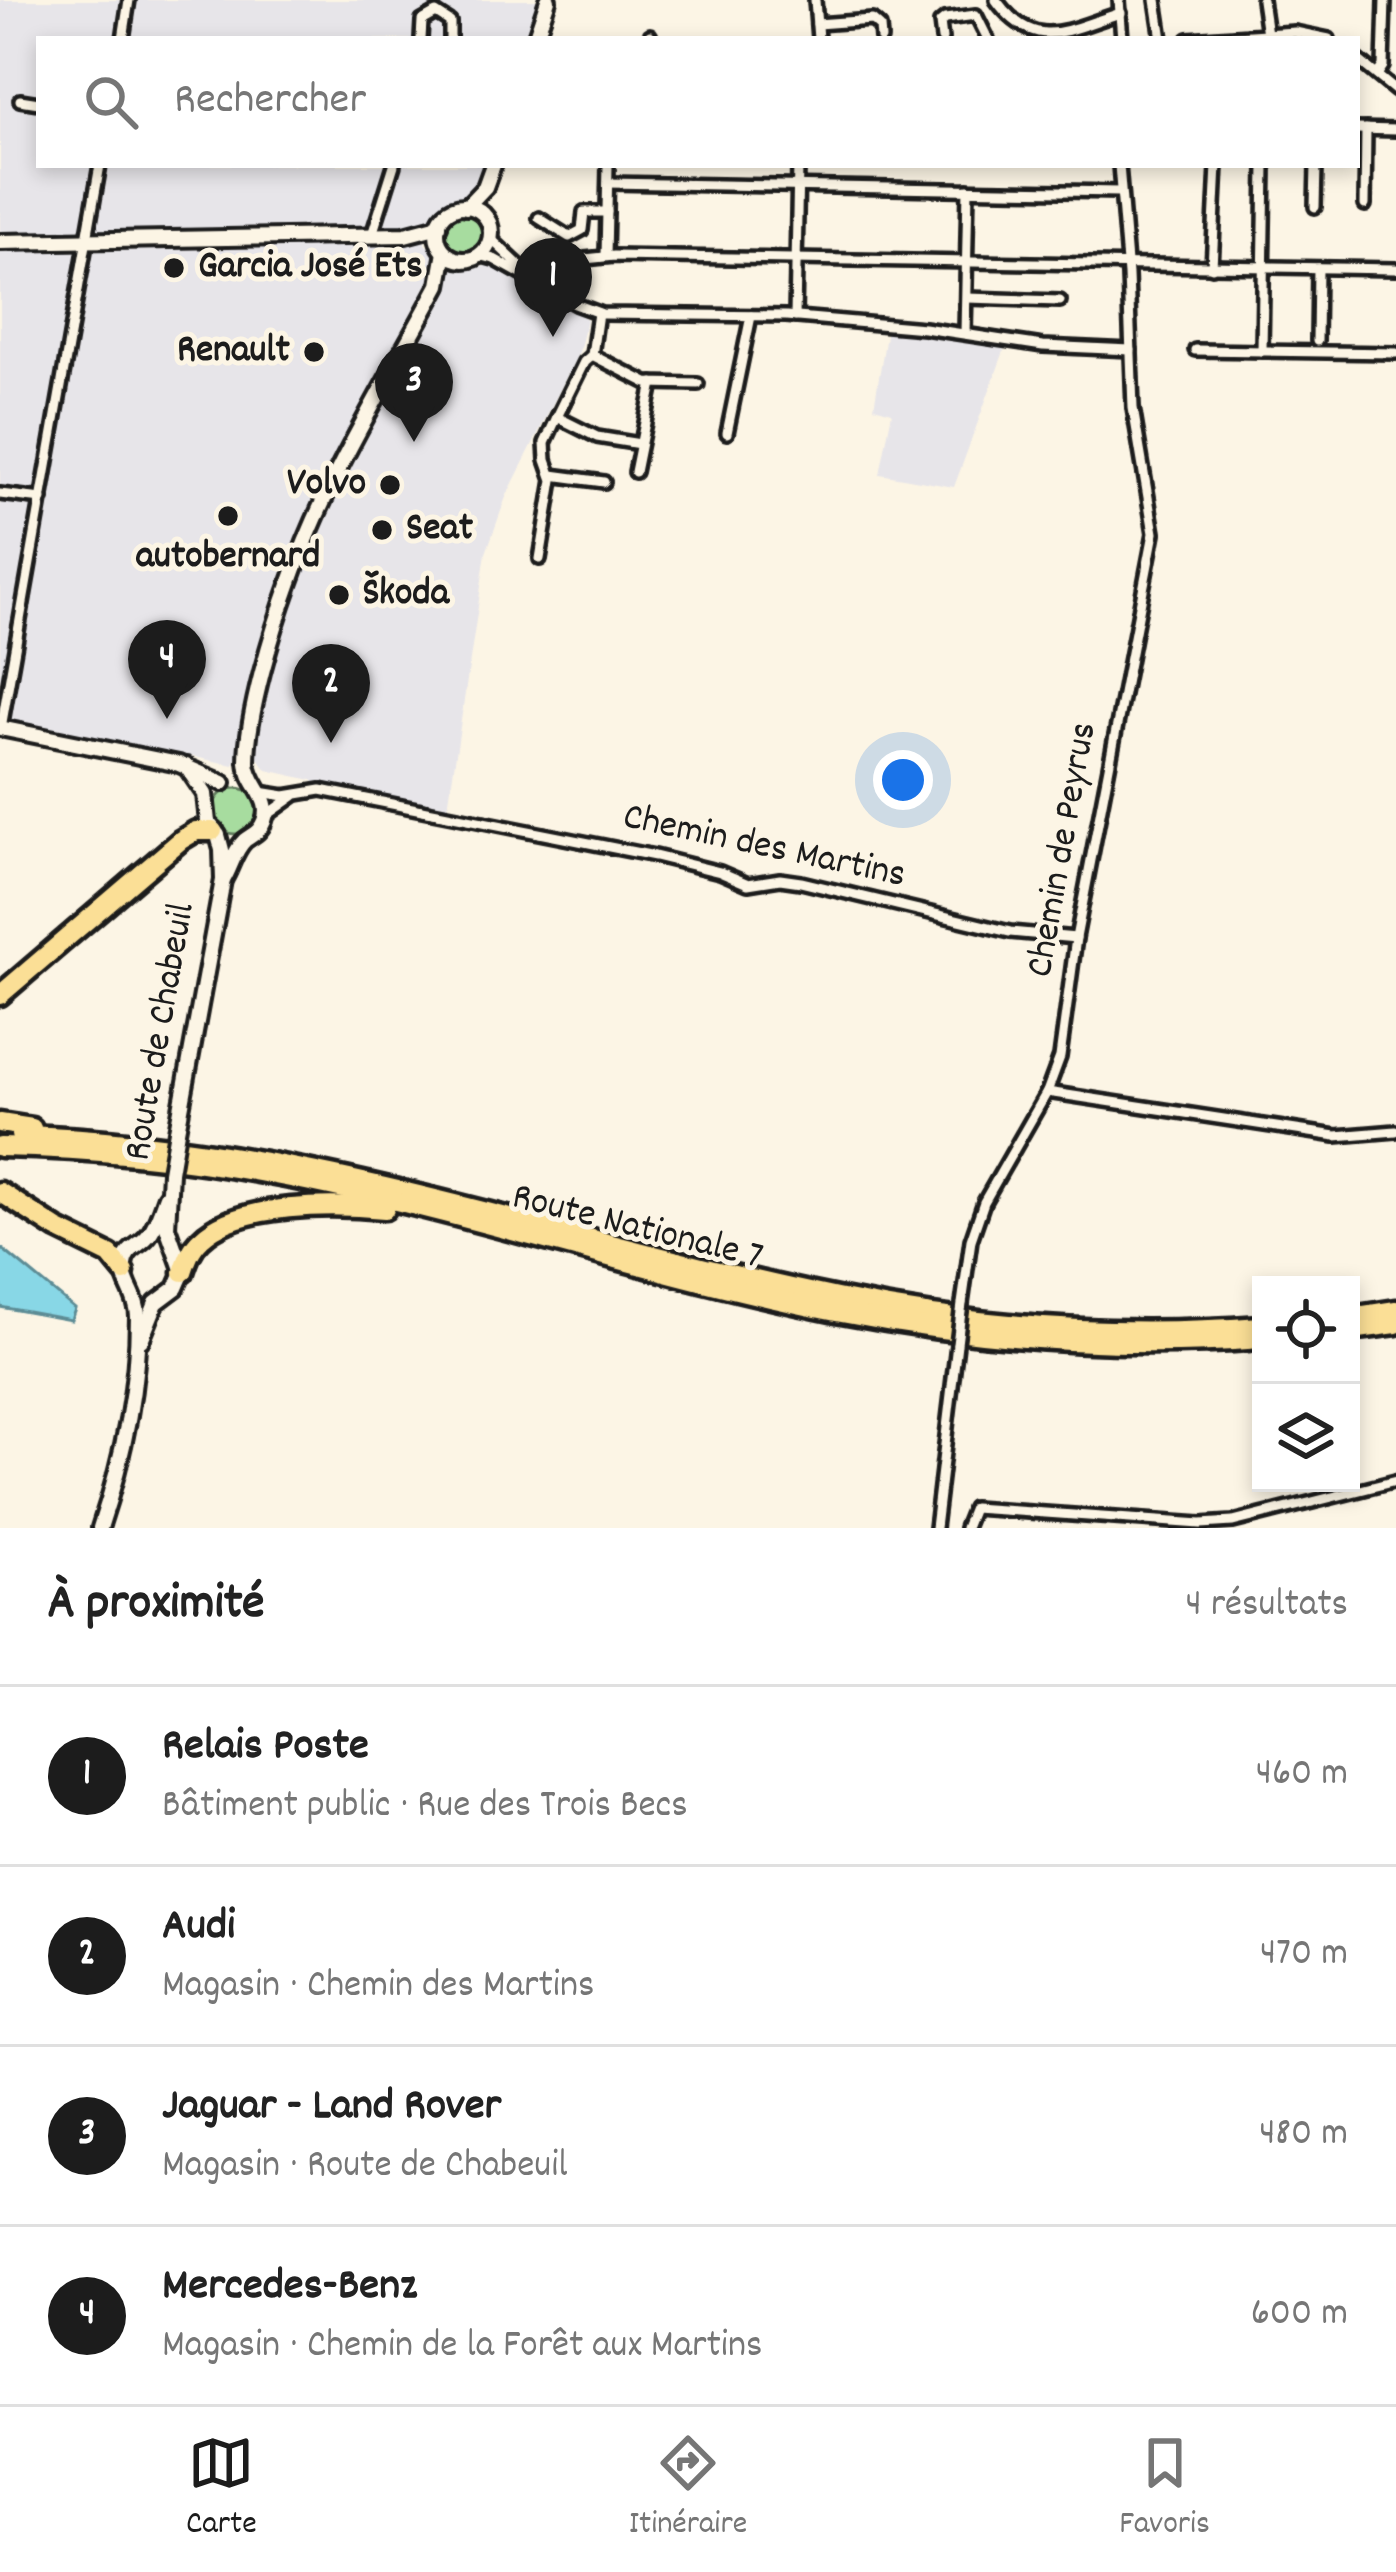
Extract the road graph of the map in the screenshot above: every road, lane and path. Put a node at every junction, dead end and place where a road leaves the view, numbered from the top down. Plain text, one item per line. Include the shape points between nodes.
1 (130, 0) edge
2 (548, 0) edge
3 (815, 0) edge
4 (996, 0) edge
5 (1119, 0) edge
6 (1156, 0) edge
7 (1262, 0) edge
8 (1385, 0) edge
9 (1004, 11) junction
10 (1121, 13) junction
11 (976, 14) junction
12 (817, 24) junction
13 (124, 36) edge
14 (421, 36) edge
15 (451, 36) edge
16 (537, 36) edge
17 (818, 36) edge
18 (881, 36) edge
19 (942, 36) edge
20 (987, 36) edge
21 (1122, 36) edge
22 (1162, 36) edge
23 (1267, 36) edge
24 (1319, 36) edge
25 (1360, 61) edge
26 (1377, 75) junction
27 (1396, 91) edge
28 (20, 100) dead end
29 (36, 103) edge
30 (1361, 129) edge
31 (1396, 130) edge
32 (100, 168) edge
33 (393, 168) edge
34 (493, 168) edge
35 (608, 168) edge
36 (798, 168) edge
37 (1119, 168) edge
38 (1217, 168) edge
39 (1265, 168) edge
40 (1316, 168) edge
41 (608, 183) junction
42 (485, 187) junction
43 (797, 187) junction
44 (968, 190) junction
45 (1120, 192) junction
46 (1364, 205) dead end
47 (466, 207) junction
48 (1315, 207) dead end
49 (607, 212) junction
50 (484, 216) junction
51 (539, 218) dead end
52 (372, 235) junction
53 (490, 238) junction
54 (441, 240) junction
55 (88, 241) junction
56 (0, 242) edge
57 (479, 255) junction
58 (606, 256) junction
59 (795, 259) junction
60 (461, 260) junction
61 (968, 264) junction
62 (1127, 266) junction
63 (1212, 267) junction
64 (1263, 268) junction
65 (1318, 268) junction
66 (1396, 269) edge
67 (539, 284) junction
68 (439, 285) junction
69 (560, 297) junction
70 (967, 298) junction
71 (1060, 302) dead end
72 (598, 313) junction
73 (751, 316) junction
74 (795, 317) junction
75 (965, 333) junction
76 (1317, 340) dead end
77 (1131, 350) junction
78 (1196, 350) dead end
79 (1262, 351) junction
80 (1396, 353) edge
81 (592, 356) junction
82 (652, 383) junction
83 (698, 384) dead end
84 (557, 416) junction
85 (727, 433) dead end
86 (640, 444) junction
87 (635, 472) dead end
88 (552, 475) junction
89 (604, 482) dead end
90 (0, 494) edge
91 (42, 500) junction
92 (540, 559) dead end
93 (0, 728) edge
94 (251, 731) junction
95 (186, 766) junction
96 (227, 782) junction
97 (257, 789) junction
98 (299, 793) junction
99 (266, 816) junction
100 (211, 820) junction
101 (246, 840) junction
102 (223, 880) junction
103 (1076, 938) junction
104 (0, 991) edge
105 (1047, 1092) junction
106 (0, 1123) edge
107 (1396, 1131) edge
108 (0, 1135) edge
109 (46, 1136) junction
110 (0, 1147) edge
111 (0, 1192) edge
112 (166, 1196) junction
113 (453, 1216) junction
114 (145, 1240) junction
115 (170, 1245) junction
116 (124, 1272) junction
117 (183, 1272) junction
118 (136, 1293) junction
119 (160, 1298) junction
120 (1396, 1310) edge
121 (1360, 1316) edge
122 (1396, 1324) edge
123 (1252, 1326) edge
124 (1360, 1329) edge
125 (1252, 1339) edge
126 (138, 1348) junction
127 (1396, 1481) edge
128 (100, 1528) edge
129 (935, 1528) edge
130 (965, 1528) edge

1 - 13 street
2 - 16 main road
3 - 12 street
4 - 9 street
5 - 10 street
6 - 22 street
7 - 23 street
8 - 26 street
9 - 10 street via 1048,35
9 - 11 street
10 - 21 street
11 - 19 street via 945,19
11 - 20 street
12 - 17 street
12 - 18 street via 872,20
14 - 15 street via 422,20 436,14 450,22
23 - 24 street
25 - 26 street
26 - 27 street
28 - 29 street
30 - 31 street
30 - 46 street
32 - 55 street
33 - 52 street
34 - 42 main road
35 - 41 street
36 - 43 street
37 - 45 street, Chemin de Peyrus
38 - 63 street
39 - 64 street
40 - 48 street
41 - 43 street
41 - 49 street
42 - 47 main road
42 - 50 main road
43 - 44 street
43 - 59 street
44 - 45 street
44 - 61 street
45 - 62 street, Chemin de Peyrus
47 - 50 main road
47 - 54 main road via 449,212
49 - 51 street via 584,207 582,230 569,237
49 - 58 street
50 - 53 main road
52 - 54 main road
52 - 55 main road
53 - 57 main road
53 - 67 street
54 - 60 main road
54 - 68 main road
55 - 56 main road
55 - 91 street
57 - 60 main road
57 - 67 street
58 - 59 street
58 - 69 street via 585,259
59 - 61 street
59 - 74 street
60 - 68 main road
61 - 62 street
61 - 70 street
62 - 63 street
62 - 77 street, Chemin de Peyrus
63 - 64 street
64 - 65 street
64 - 79 street
65 - 66 street
65 - 76 street
67 - 69 street
68 - 94 main road via 312,528
69 - 72 street
70 - 71 street
70 - 75 street
72 - 73 street
72 - 81 street
73 - 74 street
73 - 85 street
74 - 75 street
75 - 77 street
77 - 103 street, Chemin de Peyrus via 1154,533
78 - 79 street
79 - 80 street
81 - 82 street
81 - 84 street
82 - 83 street
82 - 86 street
84 - 86 street via 597,437
84 - 88 street via 545,443
86 - 87 street
88 - 89 street
88 - 92 street
90 - 91 street
91 - 93 street
93 - 95 main road
94 - 96 main road
94 - 97 main road
95 - 96 main road
95 - 100 main road via 202,785
96 - 97 main road
96 - 100 main road
97 - 98 street, Chemin des Martins
97 - 99 main road
98 - 99 street
98 - 103 street, Chemin des Martins via 382,800 655,856 748,884 801,882 1010,932
99 - 101 main road
100 - 101 main road via 226,840
100 - 102 main road
100 - 104 highway
101 - 102 main road
102 - 112 main road, Route de Chabeuil, bridge
103 - 105 street, Chemin de Peyrus via 1060,1057
105 - 107 street via 1336,1136
105 - 129 street, Chemin de Peyrus, bridge via 971,1240
106 - 109 highway
108 - 109 highway, Route Nationale 7
109 - 123 highway, Route Nationale 7 via 300,1166 736,1276 910,1311 1078,1328
110 - 113 highway, Route Nationale 7 via 226,1166
111 - 116 highway via 110,1255
112 - 114 main road
112 - 115 main road
113 - 117 highway via 340,1206 268,1213 206,1234
113 - 125 highway, Route Nationale 7 via 787,1301 933,1328 1098,1342
114 - 115 main road
114 - 116 main road via 129,1252
115 - 117 main road
116 - 118 main road
117 - 119 main road
118 - 119 main road
118 - 126 main road
119 - 126 main road
120 - 121 highway
122 - 124 highway
126 - 128 main road
127 - 130 street via 1233,1522 973,1508

